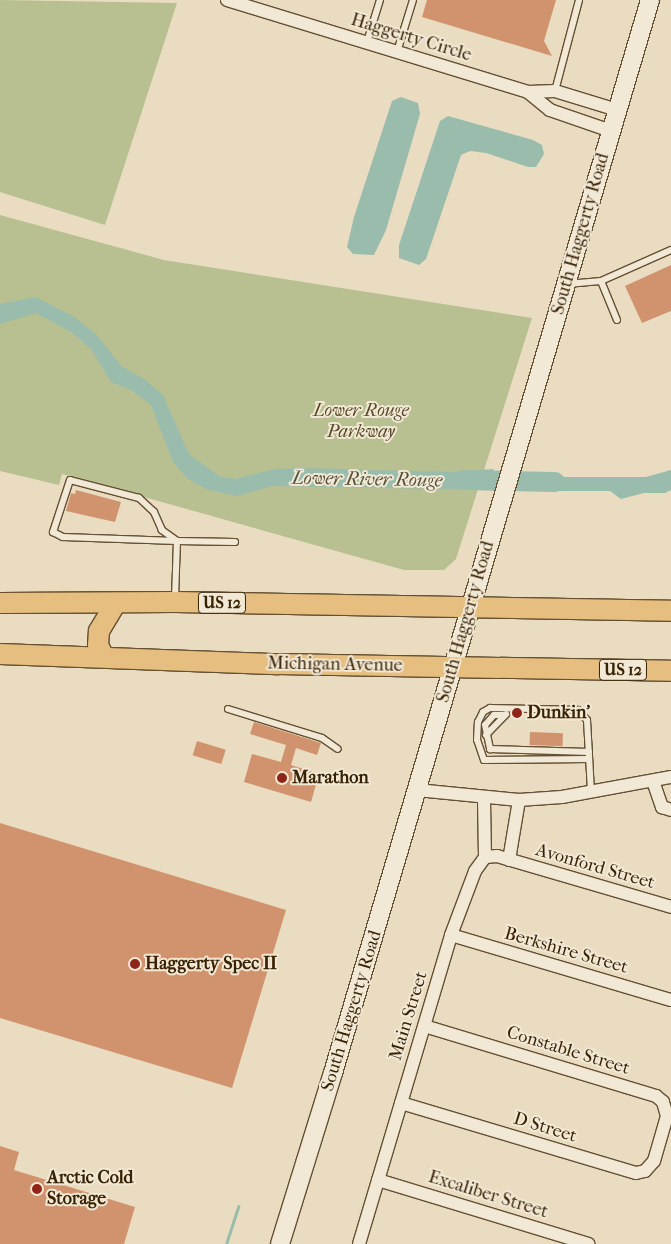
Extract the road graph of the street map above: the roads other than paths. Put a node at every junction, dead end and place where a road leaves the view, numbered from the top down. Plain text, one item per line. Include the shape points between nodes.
1 (227, 0) edge
2 (380, 0) edge
3 (413, 0) edge
4 (579, 0) edge
5 (650, 0) edge
6 (367, 42) junction
7 (398, 52) junction
8 (554, 91) junction
9 (528, 92) junction
10 (617, 110) junction
11 (611, 131) junction
12 (671, 250) edge
13 (601, 281) junction
14 (566, 284) junction
15 (617, 320) dead end
16 (176, 541) junction
17 (235, 542) dead end
18 (175, 602) junction
19 (0, 603) edge
20 (116, 603) junction
21 (472, 606) junction
22 (671, 611) edge
23 (0, 654) edge
24 (104, 657) junction
25 (454, 667) junction
26 (671, 671) edge
27 (519, 708) junction
28 (228, 709) dead end
29 (338, 749) dead end
30 (589, 756) junction
31 (671, 777) edge
32 (653, 781) junction
33 (417, 790) junction
34 (591, 792) junction
35 (484, 799) junction
36 (519, 800) junction
37 (671, 810) edge
38 (485, 857) junction
39 (509, 860) junction
40 (671, 907) edge
41 (451, 935) junction
42 (671, 1000) edge
43 (424, 1026) junction
44 (401, 1103) junction
45 (660, 1139) joint
46 (378, 1180) junction
47 (280, 1244) edge
48 (359, 1244) edge
49 (588, 1244) edge

1 - 6 street, Haggerty Circle
2 - 6 lane
3 - 7 lane
4 - 8 lane
5 - 10 main road, South Haggerty Road
6 - 7 street, Haggerty Circle
7 - 9 street, Haggerty Circle
8 - 9 street, Haggerty Circle
8 - 10 street, Haggerty Circle
9 - 11 street, Haggerty Circle via 550,110
10 - 11 main road, South Haggerty Road
11 - 14 main road, South Haggerty Road
12 - 13 lane
13 - 14 lane
13 - 15 lane
14 - 21 main road, South Haggerty Road
16 - 16 lane via 63,538 53,532 70,480 139,498 154,512 162,530
16 - 17 lane
16 - 18 lane
18 - 20 main road, US 12
18 - 21 main road, US 12
19 - 20 main road, US 12
20 - 24 main road via 99,631 98,645
21 - 22 main road, US 12
21 - 25 main road, South Haggerty Road
23 - 24 main road, Michigan Avenue / US 12
24 - 25 main road, Michigan Avenue / US 12
25 - 26 main road, Michigan Avenue / US 12
25 - 33 main road, South Haggerty Road
27 - 30 lane via 578,710 587,720
27 - 30 lane via 504,715 486,735 490,749
27 - 30 lane via 490,708 483,712 477,740 484,760
28 - 29 lane via 322,738
30 - 34 lane
31 - 32 street
32 - 34 street
32 - 37 street via 662,807
33 - 35 street
33 - 47 main road, South Haggerty Road
34 - 36 street
35 - 36 street
35 - 38 street
36 - 39 street
38 - 39 street, Avonford Street
38 - 41 street, Main Street via 475,870
39 - 40 street, Avonford Street
41 - 42 street, Berkshire Street
41 - 43 street, Main Street
43 - 44 street, Main Street
43 - 45 street, Constable Street via 656,1096 667,1111
44 - 45 street, D Street via 636,1173 650,1167
44 - 46 street, Main Street
46 - 48 street, Main Street
46 - 49 street, Excaliber Street

